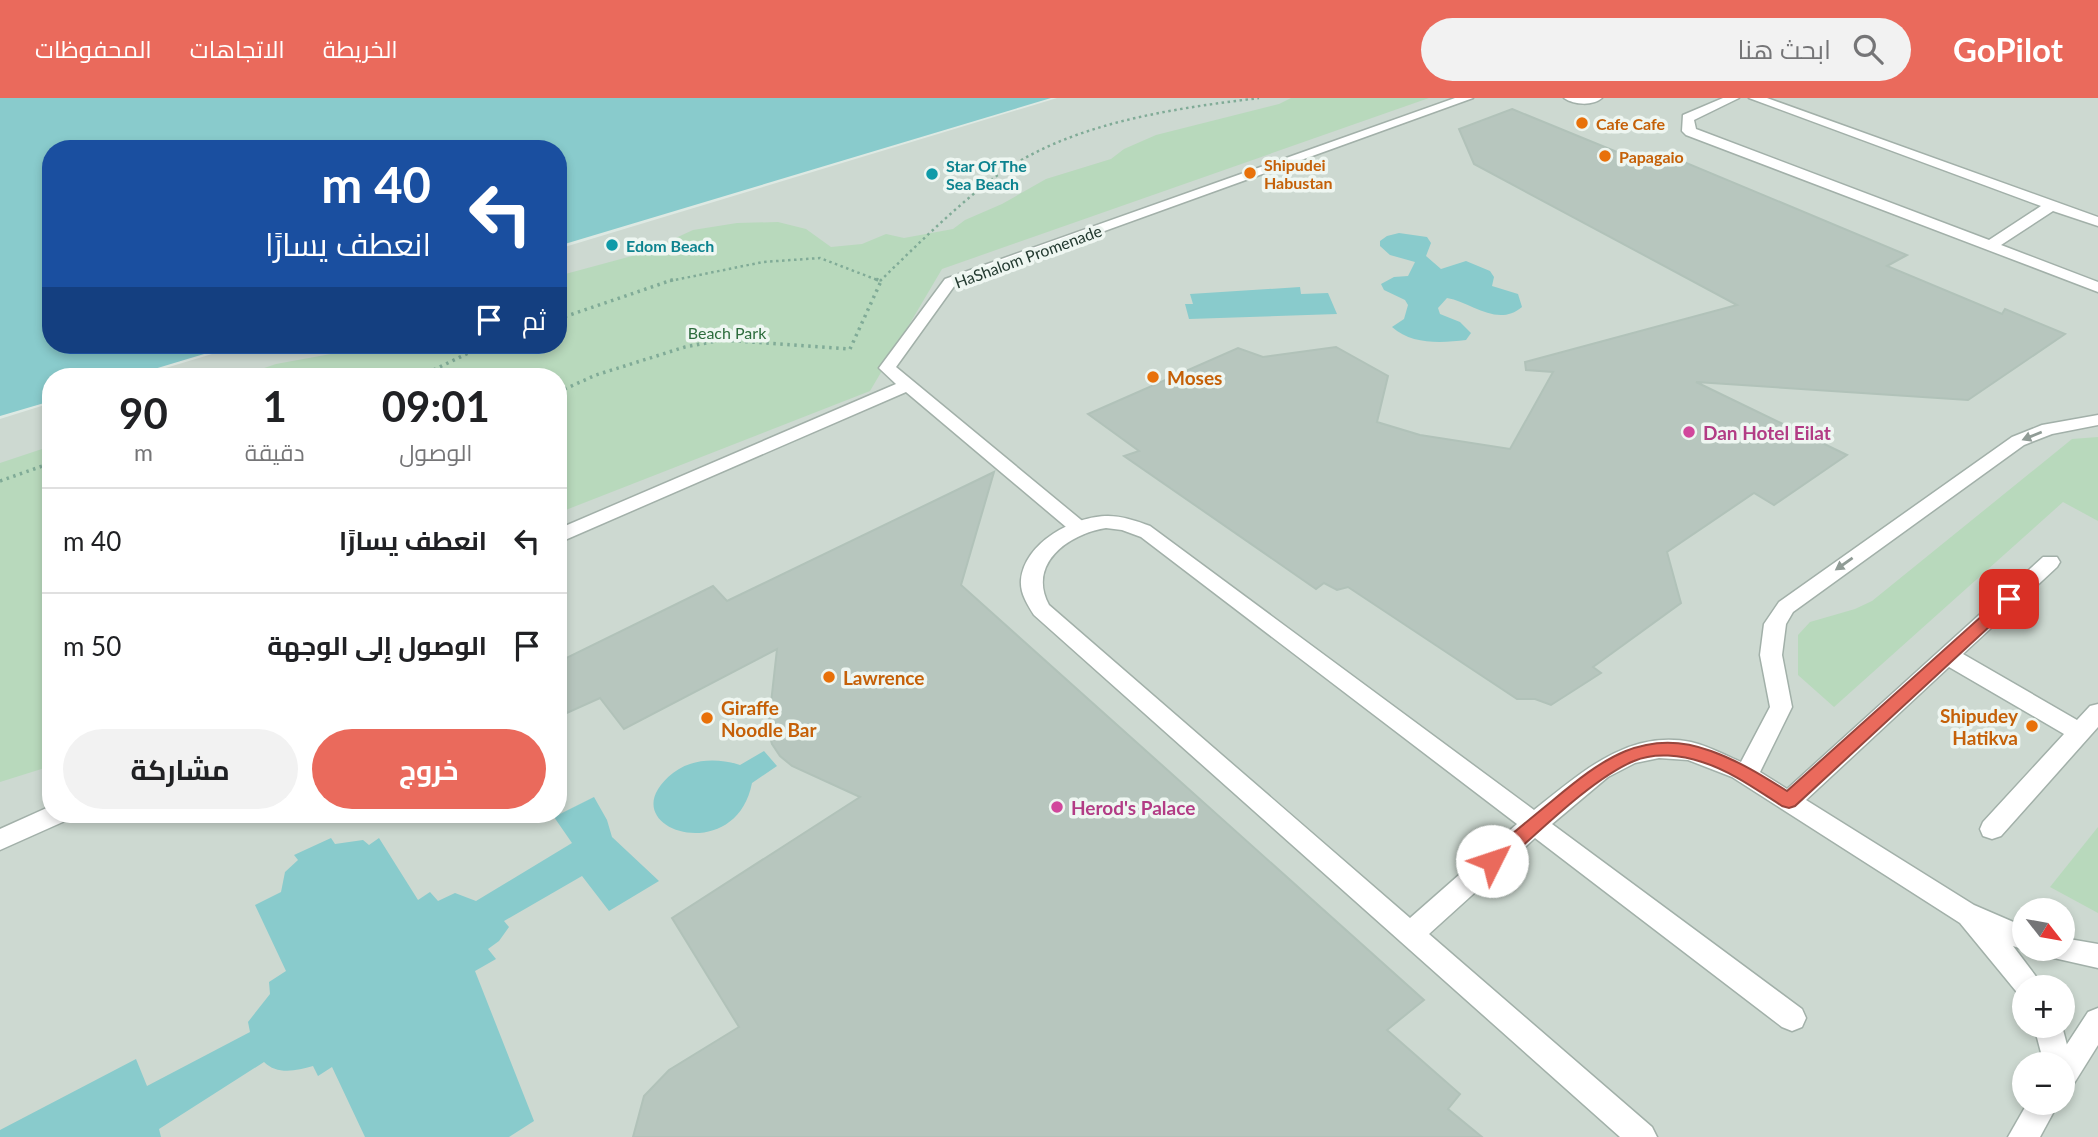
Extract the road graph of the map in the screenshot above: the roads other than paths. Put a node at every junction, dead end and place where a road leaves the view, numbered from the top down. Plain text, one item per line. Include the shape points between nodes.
1 (1467, 98) edge
2 (1570, 98) edge
3 (1596, 98) edge
4 (1733, 98) edge
5 (1755, 98) edge
6 (2052, 205) junction
7 (2098, 222) edge
8 (1990, 246) junction
9 (2098, 288) edge
10 (906, 386) junction
11 (2098, 420) edge
12 (1079, 528) junction
13 (567, 533) edge
14 (2050, 562) dead end
15 (1948, 656) junction
16 (2098, 712) edge
17 (2080, 732) junction
18 (1746, 775) junction
19 (1789, 801) junction
20 (42, 820) edge
21 (1533, 825) junction
22 (1992, 829) dead end
23 (0, 840) edge
24 (1965, 913) junction
25 (2012, 933) edge
26 (1410, 934) junction
27 (2076, 952) edge
28 (2098, 956) edge
29 (2021, 975) edge
30 (1792, 1018) dead end
31 (2098, 1021) edge
32 (2075, 1056) edge
33 (2037, 1115) edge
34 (1642, 1137) edge
35 (2023, 1137) edge

1 - 10 street, HaShalom Promenade via 950,282 887,368
2 - 3 street
4 - 8 street via 1688,118 1687,128
5 - 6 street
6 - 7 street
6 - 8 street
8 - 9 street
10 - 12 street
10 - 13 street
11 -> 18 street via 2048,429 2018,441 1786,607 1775,624 1771,654 1781,707
12 - 21 street via 1110,522 1148,533
12 - 26 street via 1050,547 1033,569 1031,593 1041,610
14 - 15 street
15 - 17 street
15 - 19 street
16 - 17 street
17 - 22 street
18 - 19 street
18 - 21 street via 1690,751 1644,751 1600,771
19 - 24 street
20 - 23 street
21 - 26 street
21 - 30 street
24 - 25 street
24 - 29 street
26 - 34 street
27 - 28 street
31 - 32 street
33 - 35 street

